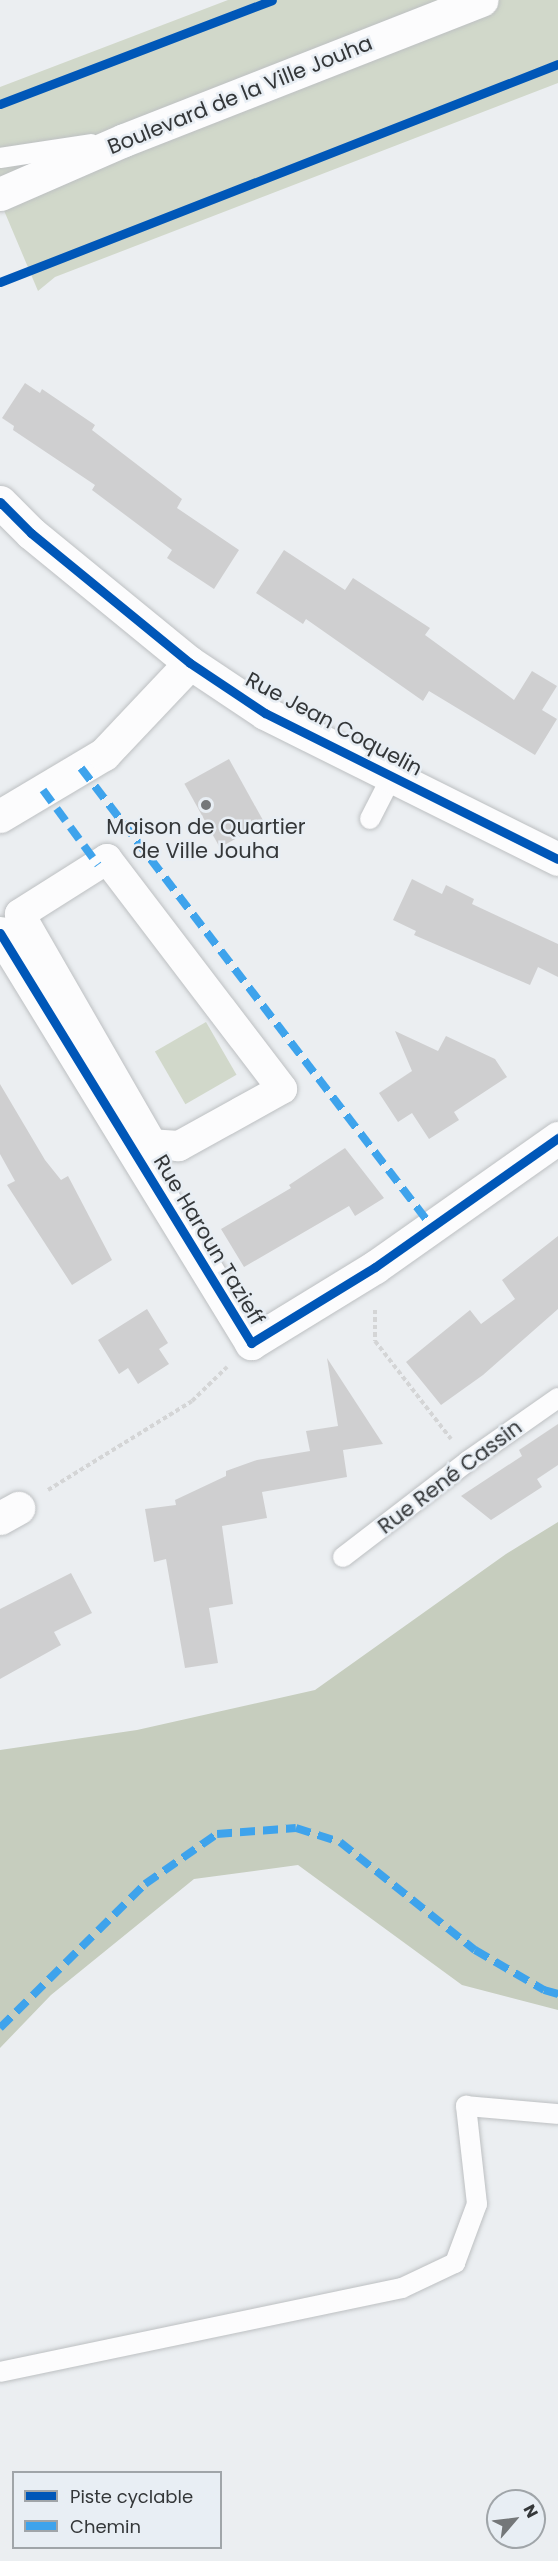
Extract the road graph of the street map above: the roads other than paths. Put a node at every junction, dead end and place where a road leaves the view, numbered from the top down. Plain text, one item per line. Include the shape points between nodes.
1 (483, 0) edge
2 (124, 140) junction
3 (0, 158) edge
4 (0, 194) edge
5 (0, 502) edge
6 (190, 663) junction
7 (392, 776) junction
8 (0, 816) edge
9 (370, 819) dead end
10 (107, 859) joint
11 (558, 859) edge
12 (0, 933) edge
13 (558, 1138) edge
14 (558, 1398) edge
15 (343, 1557) dead end
16 (558, 2114) edge
17 (0, 2372) edge

1 - 2 street, Boulevard de la Ville Jouha
2 - 3 lane
2 - 4 street, Boulevard de la Ville Jouha
5 - 6 street, Rue Jean Coquelin via 31,533
6 - 7 street, Rue Jean Coquelin via 266,713
6 - 8 street via 104,754
7 - 9 lane
7 - 11 street, Rue Jean Coquelin
10 - 10 street via 20,914 152,1144 179,1146 282,1089
12 - 13 street, Rue Haroun Tazieff via 251,1343 375,1267
14 - 15 lane, Rue René Cassin
16 - 17 lane via 466,2106 477,2204 455,2264 402,2288

